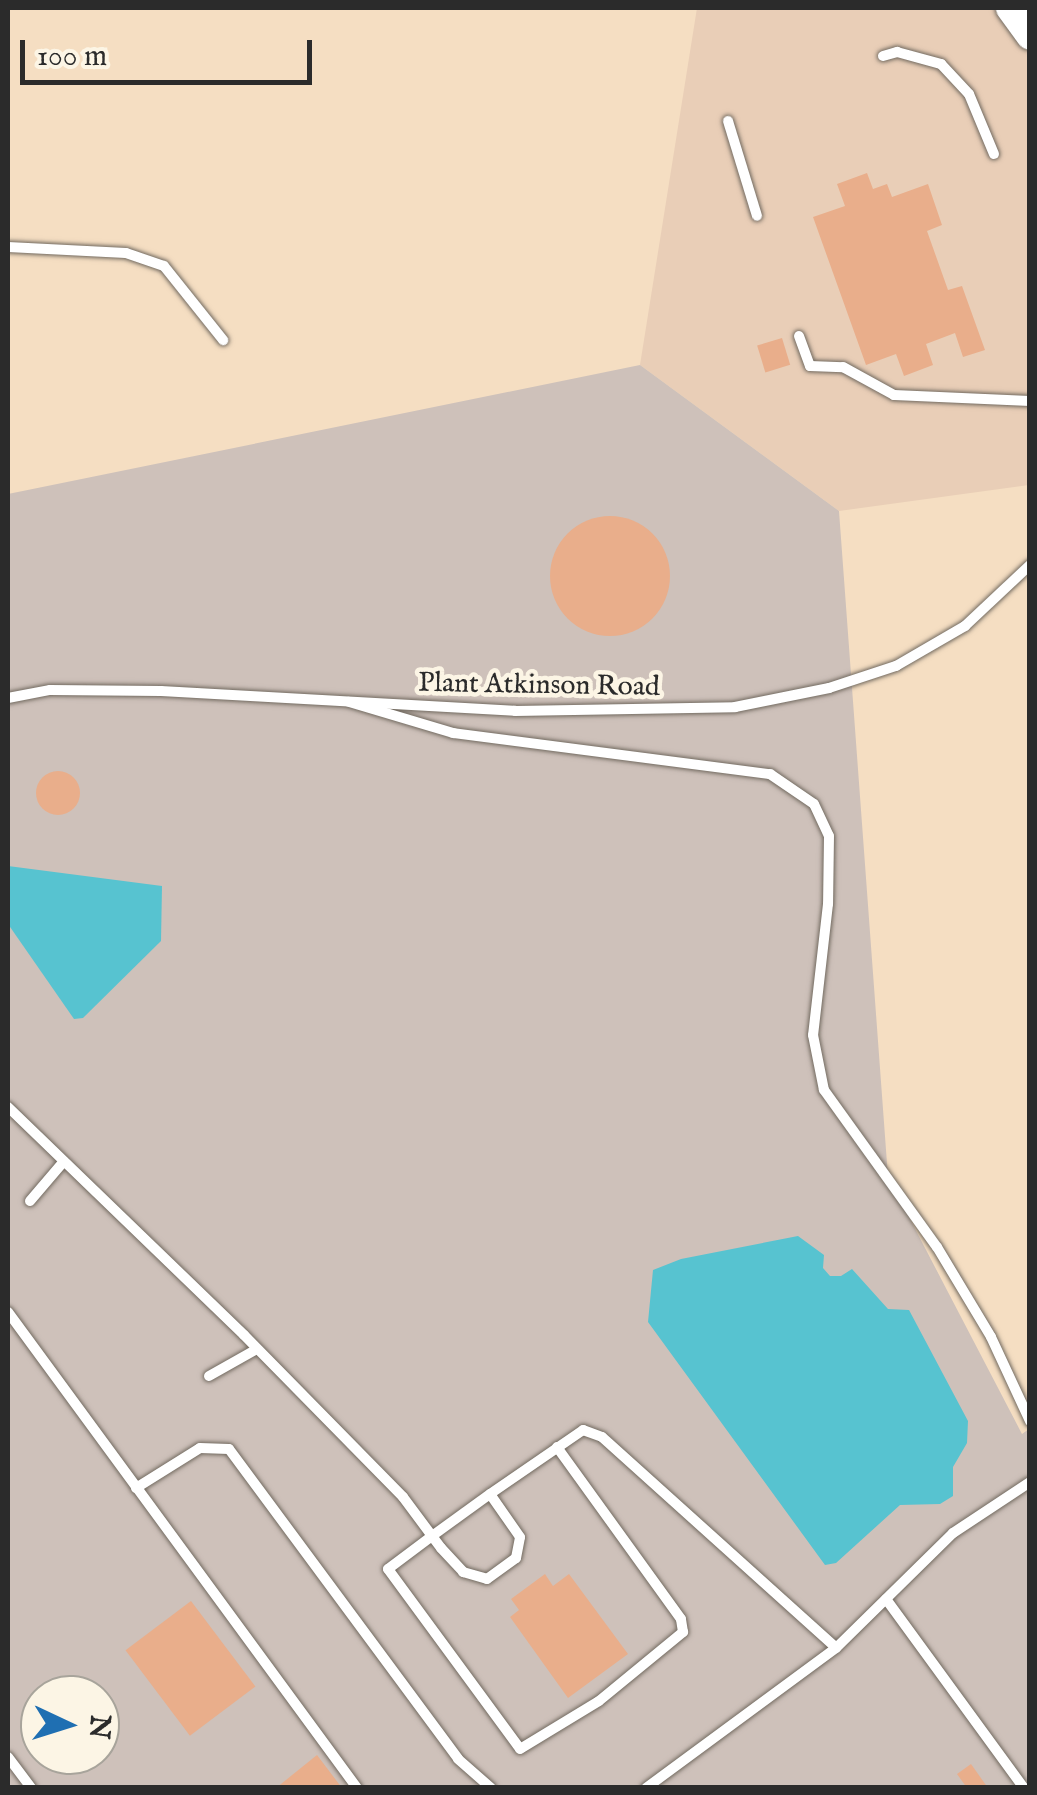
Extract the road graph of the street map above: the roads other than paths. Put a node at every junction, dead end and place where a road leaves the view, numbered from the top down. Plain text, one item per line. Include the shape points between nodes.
1 (1010, 8) edge
2 (1030, 36) edge
3 (883, 56) dead end
4 (728, 121) dead end
5 (994, 154) dead end
6 (757, 216) dead end
7 (8, 247) edge
8 (799, 336) dead end
9 (222, 340) dead end
10 (1030, 401) edge
11 (1030, 565) edge
12 (8, 698) edge
13 (350, 702) junction
14 (8, 1107) edge
15 (64, 1161) junction
16 (30, 1201) dead end
17 (8, 1312) edge
18 (258, 1349) junction
19 (208, 1376) dead end
20 (1030, 1420) edge
21 (557, 1447) junction
22 (1030, 1482) edge
23 (136, 1488) junction
24 (490, 1494) junction
25 (432, 1536) junction
26 (886, 1599) junction
27 (836, 1648) junction
28 (8, 1758) edge
29 (30, 1788) edge
30 (357, 1788) edge
31 (491, 1788) edge
32 (646, 1788) edge
33 (1024, 1788) edge

1 - 2 street
3 - 5 lane via 898,52 941,64 969,94
4 - 6 lane
7 - 9 lane via 126,253 164,266
8 - 10 lane via 810,366 843,367 894,395
11 - 13 lane, Plant Atkinson Road via 965,626 928,650 896,666 780,699 693,712
12 - 13 lane, Plant Atkinson Road via 50,690 124,690
13 - 20 lane via 453,734 770,774 814,804 829,836 812,1035 824,1090 937,1247 991,1336
14 - 15 lane
15 - 16 lane
15 - 18 lane
17 - 23 lane
18 - 19 lane
18 - 25 lane via 403,1497
21 - 24 lane
21 - 25 lane via 681,1619 683,1632 599,1701 520,1749 388,1569
21 - 27 lane via 582,1430 602,1437
22 - 26 lane via 953,1532
23 - 30 lane
23 - 31 lane via 200,1448 229,1449 458,1759
24 - 25 lane
24 - 25 lane via 520,1537 516,1558 487,1579 463,1572
26 - 27 lane
26 - 33 lane
27 - 32 lane
28 - 29 lane

